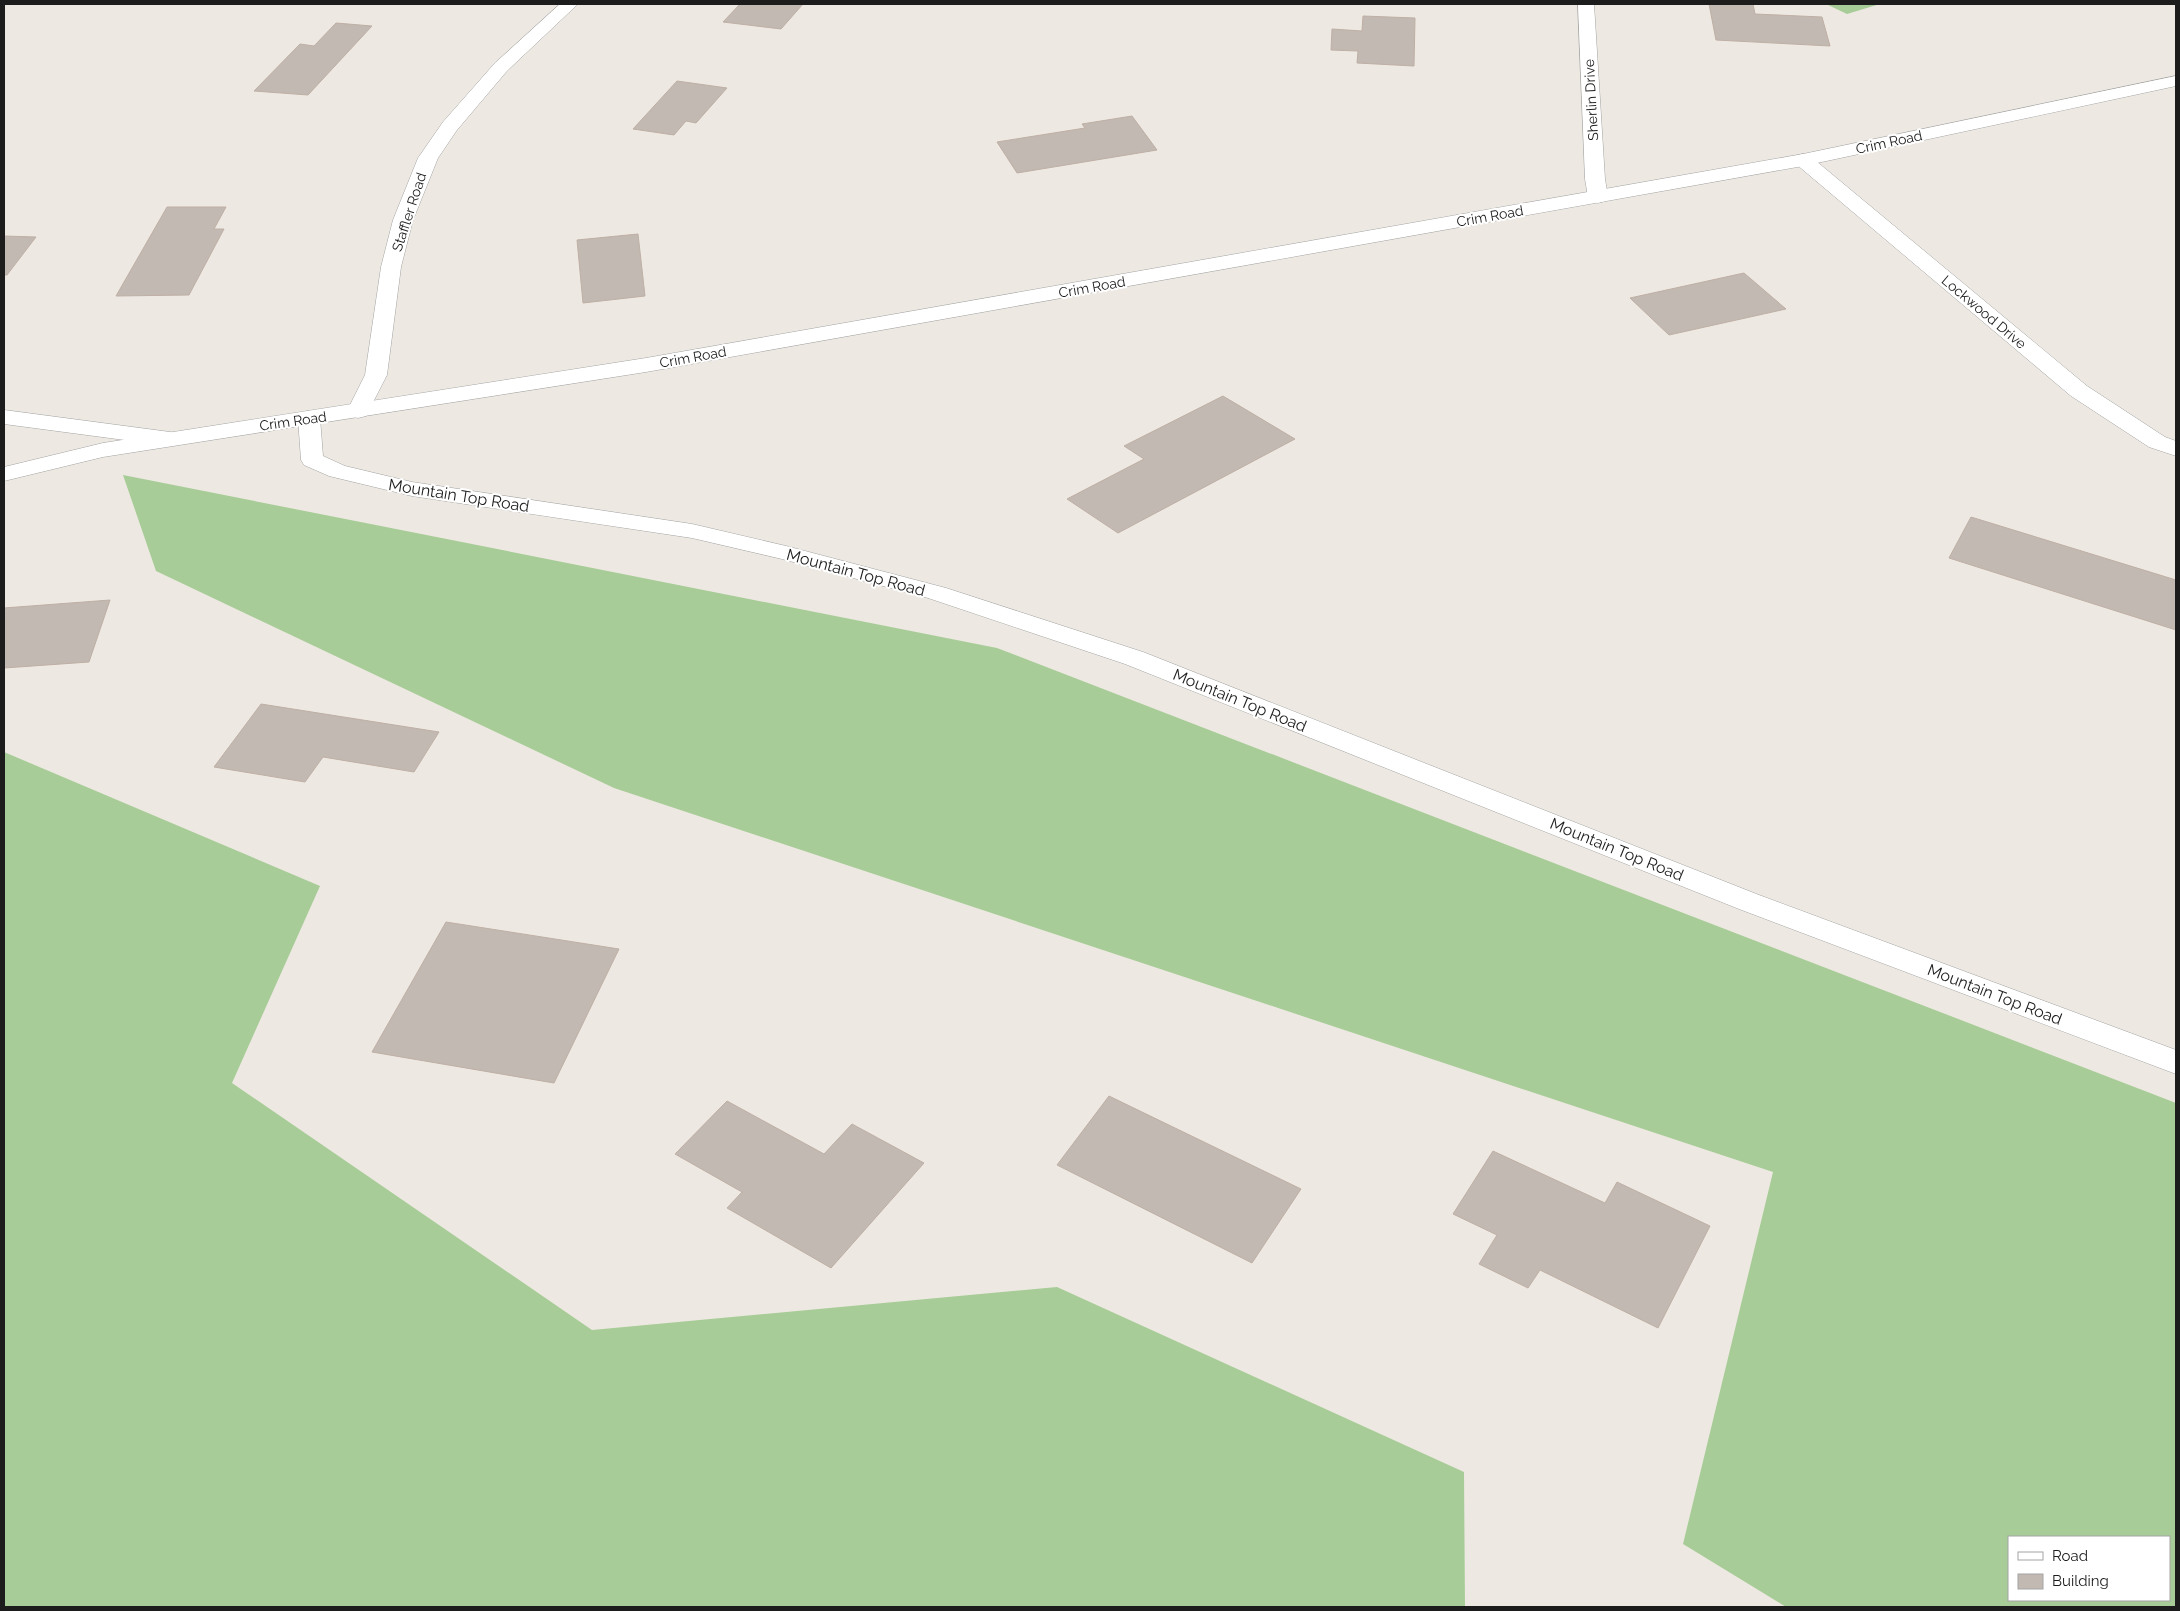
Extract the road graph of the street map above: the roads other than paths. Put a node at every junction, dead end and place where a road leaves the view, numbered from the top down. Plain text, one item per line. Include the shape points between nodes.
1 (570, 4) edge
2 (1586, 4) edge
3 (2176, 82) edge
4 (1803, 160) junction
5 (1598, 197) junction
6 (358, 411) junction
7 (4, 417) edge
8 (309, 418) junction
9 (170, 439) junction
10 (2176, 448) edge
11 (4, 474) edge
12 (2176, 1062) edge

1 - 6 street, Staffler Road via 501,67 450,126 428,158 403,220 391,267 376,375
2 - 5 street, Sherlin Drive
3 - 4 street, Crim Road
4 - 5 street, Crim Road
4 - 10 street, Lockwood Drive via 2079,391 2158,442
5 - 6 street, Crim Road via 646,365
6 - 8 street, Crim Road
7 - 9 street
8 - 9 street, Crim Road
8 - 12 street, Mountain Top Road via 312,460 337,472 412,489 692,531 767,548 937,593 1134,658 1749,902
9 - 11 street, Crim Road via 103,450

